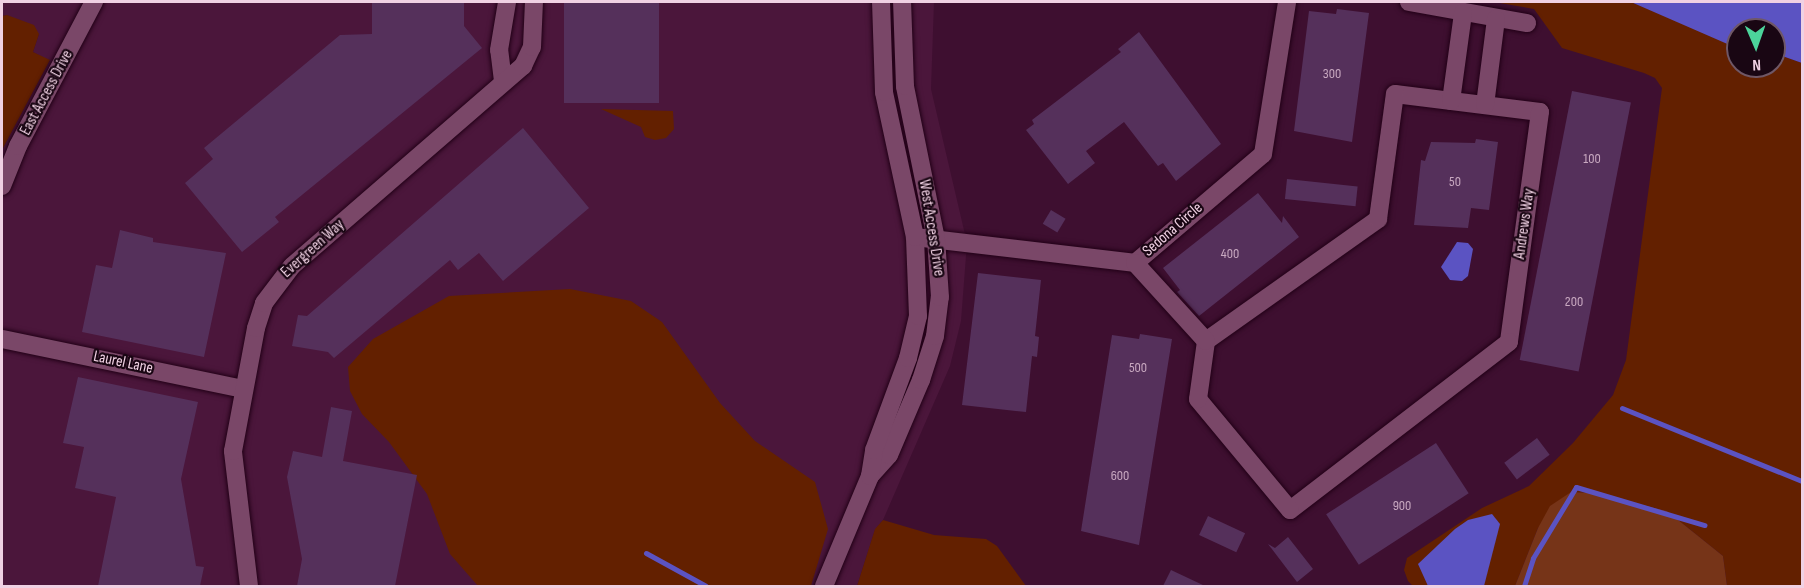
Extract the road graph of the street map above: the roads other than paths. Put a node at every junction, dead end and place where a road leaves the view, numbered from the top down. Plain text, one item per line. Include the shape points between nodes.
1 (94, 2) edge
2 (507, 2) edge
3 (534, 2) edge
4 (881, 2) edge
5 (902, 2) edge
6 (1287, 2) edge
7 (1409, 2) edge
8 (1463, 14) junction
9 (1496, 18) junction
10 (1527, 23) dead end
11 (503, 81) junction
12 (1451, 101) junction
13 (1485, 105) junction
14 (2, 186) edge
15 (915, 237) junction
16 (936, 239) junction
17 (1135, 263) junction
18 (2, 339) edge
19 (1206, 341) junction
20 (243, 389) junction
21 (870, 476) junction
22 (825, 584) edge
23 (249, 586) edge

1 - 14 street, East Access Drive via 18,146
2 - 11 street via 499,50
3 - 11 street, Evergreen Way via 531,52 519,70
4 - 15 street, West Access Drive via 884,92
5 - 16 street, West Access Drive via 905,86
6 - 17 street, Sedona Circle via 1263,153
7 - 8 street
8 - 9 street
8 - 12 street
9 - 10 street
9 - 13 street
11 - 20 street, Evergreen Way via 281,278 259,316
12 - 13 street, Andrews Way
12 - 19 street, Andrews Way via 1395,94 1378,219
13 - 19 street, Andrews Way via 1540,112 1509,342 1290,510 1198,399
15 - 16 street, Sedona Circle
15 - 21 street, West Access Drive via 920,290 916,330 874,450
16 - 17 street, Sedona Circle
16 - 21 street, West Access Drive via 940,297 931,353 889,455
17 - 19 street
18 - 20 street, Laurel Lane
20 - 23 street, Evergreen Way via 233,466
21 - 22 street, West Access Drive

